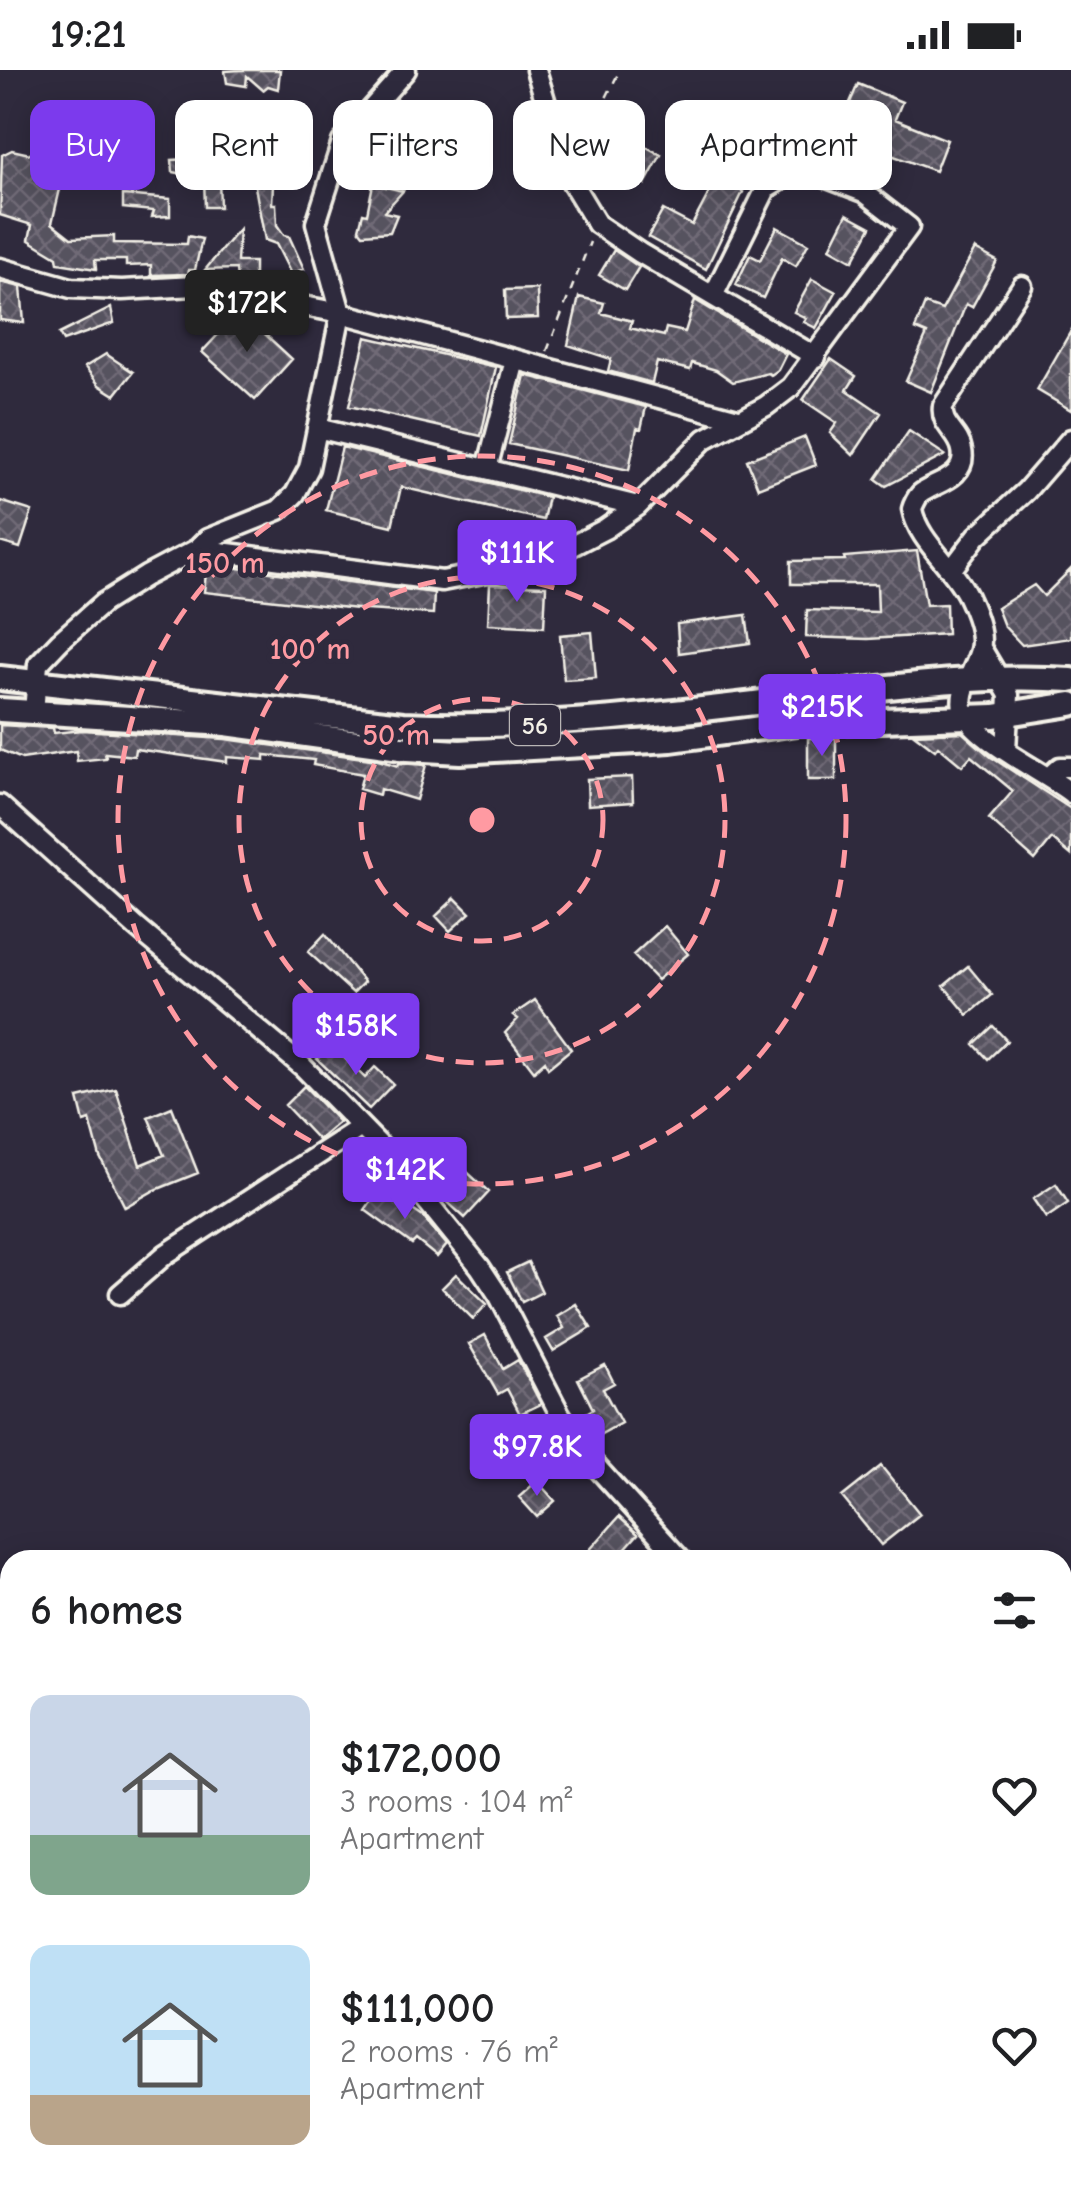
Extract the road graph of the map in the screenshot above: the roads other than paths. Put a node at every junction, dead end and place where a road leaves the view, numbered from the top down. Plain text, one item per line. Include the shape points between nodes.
1 (406, 70) edge
2 (536, 70) edge
3 (0, 268) edge
4 (1022, 286) dead end
5 (713, 296) junction
6 (342, 312) junction
7 (816, 356) junction
8 (515, 360) junction
9 (738, 419) junction
10 (317, 428) junction
11 (1071, 439) edge
12 (486, 469) junction
13 (638, 506) junction
14 (198, 550) junction
15 (952, 568) junction
16 (981, 648) junction
17 (1001, 677) junction
18 (0, 678) edge
19 (968, 679) junction
20 (1071, 680) edge
21 (36, 681) junction
22 (1071, 704) edge
23 (0, 710) edge
24 (34, 712) junction
25 (1010, 714) junction
26 (966, 716) junction
27 (1006, 750) junction
28 (1071, 766) edge
29 (1050, 776) junction
30 (1071, 793) edge
31 (0, 805) edge
32 (361, 1127) junction
33 (120, 1294) dead end
34 (672, 1550) edge

1 - 6 street via 342,142 316,223
2 - 5 street via 568,176 597,224
3 - 6 street via 70,288 196,286
4 - 15 street via 943,406 944,422 962,450 961,465 942,486 921,493 912,508
5 - 7 street
5 - 7 street via 766,188 801,168 864,192 908,227
6 - 8 street
6 - 10 street
7 - 9 street via 790,387
8 - 9 street
8 - 12 street
9 - 13 street via 705,439
10 - 12 street
10 - 14 street via 309,468 279,510 207,539
11 - 15 street
12 - 13 street
13 - 14 street via 566,549 442,581
14 - 21 street via 103,603 38,664
15 - 16 street via 970,602
16 - 17 street
16 - 19 street
17 - 19 main road, 56
17 - 20 main road, 56
17 - 25 street
18 - 21 main road, 56
19 - 21 main road, 56 via 526,726 403,724
19 - 26 street
21 - 24 street
22 - 25 main road, 56
23 - 24 main road, 56
24 - 26 main road, 56 via 226,724 460,752
25 - 26 main road, 56
25 - 27 street
26 - 27 street
27 - 29 street
28 - 29 street
29 - 30 street
31 - 32 street via 303,1066
32 - 33 street via 166,1254
32 - 34 street via 480,1268 593,1463

